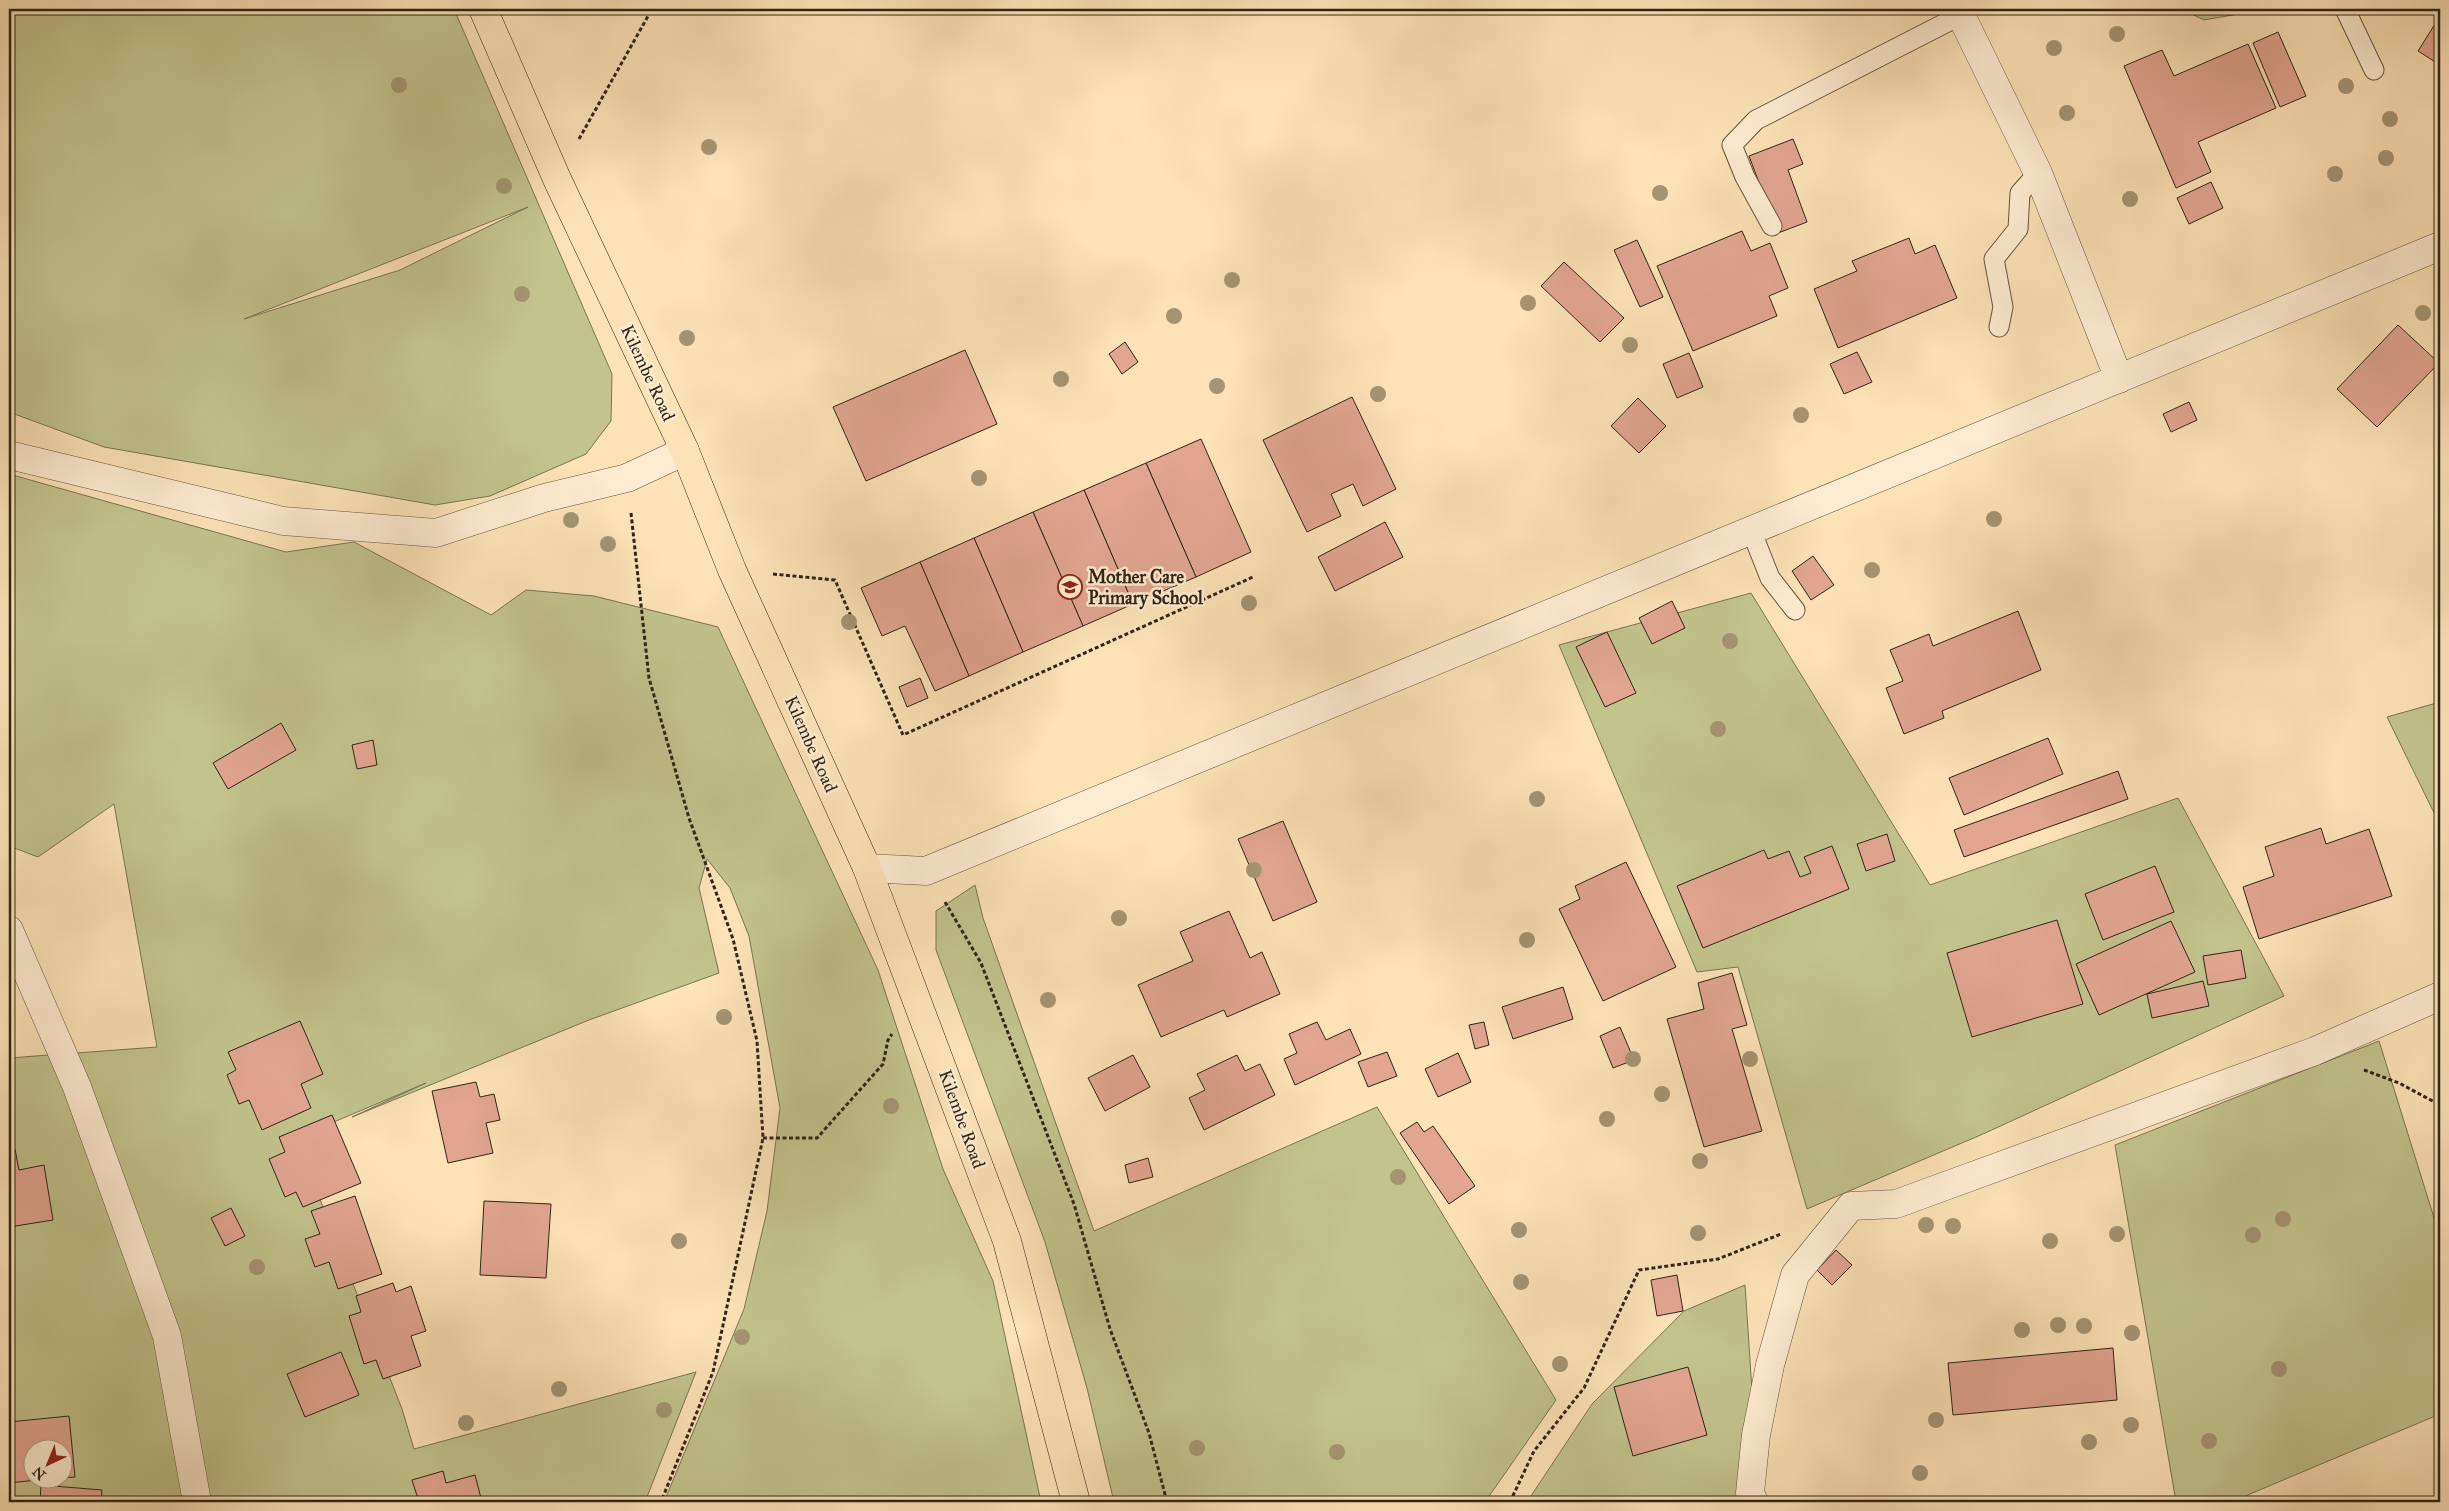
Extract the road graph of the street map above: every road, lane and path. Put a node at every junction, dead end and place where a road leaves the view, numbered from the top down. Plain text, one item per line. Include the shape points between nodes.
1 (483, 9) edge
2 (652, 9) edge
3 (2345, 9) edge
4 (1959, 12) edge
5 (2374, 70) dead end
6 (2038, 174) junction
7 (557, 179) junction
8 (1772, 226) dead end
9 (2440, 246) edge
10 (1999, 327) dead end
11 (2120, 379) junction
12 (685, 451) junction
13 (9, 454) edge
14 (627, 478) junction
15 (1751, 530) junction
16 (732, 570) junction
17 (1253, 577) dead end
18 (1795, 610) dead end
19 (868, 868) junction
20 (926, 871) junction
21 (9, 930) edge
22 (916, 996) junction
23 (2440, 996) edge
24 (2315, 1050) junction
25 (2440, 1105) edge
26 (763, 1138) junction
27 (1789, 1230) dead end
28 (197, 1502) edge
29 (660, 1502) edge
30 (1076, 1502) edge
31 (1167, 1502) edge
32 (1510, 1502) edge
33 (1754, 1502) edge

1 - 7 main road, Kilembe Road
2 - 7 path
3 - 5 lane
4 - 6 street
4 - 8 lane via 1756,120 1732,145 1745,177
6 - 10 lane via 2020,193 2018,229 1994,259 2003,307
6 - 11 street
7 - 12 main road, Kilembe Road
9 - 11 street
11 - 15 street
12 - 14 street
12 - 16 main road, Kilembe Road
13 - 14 street via 283,521 436,533 544,498
14 - 26 path via 650,678 689,818 733,939 757,1041
15 - 18 lane via 1770,578
15 - 20 street
16 - 17 path via 835,580 903,735
16 - 19 main road, Kilembe Road
19 - 20 street
19 - 22 main road, Kilembe Road
20 - 31 path via 980,963 1070,1195 1110,1329 1149,1433
21 - 28 street via 77,1087 167,1336
22 - 26 path via 888,1040 884,1064 817,1138
22 - 30 main road, Kilembe Road via 1007,1241
23 - 24 street
24 - 25 path via 2399,1083
24 - 33 street via 1896,1204 1851,1206 1795,1275 1770,1365 1756,1435 1750,1493
26 - 29 path via 713,1372
27 - 32 path via 1718,1259 1639,1270 1584,1388 1534,1451

